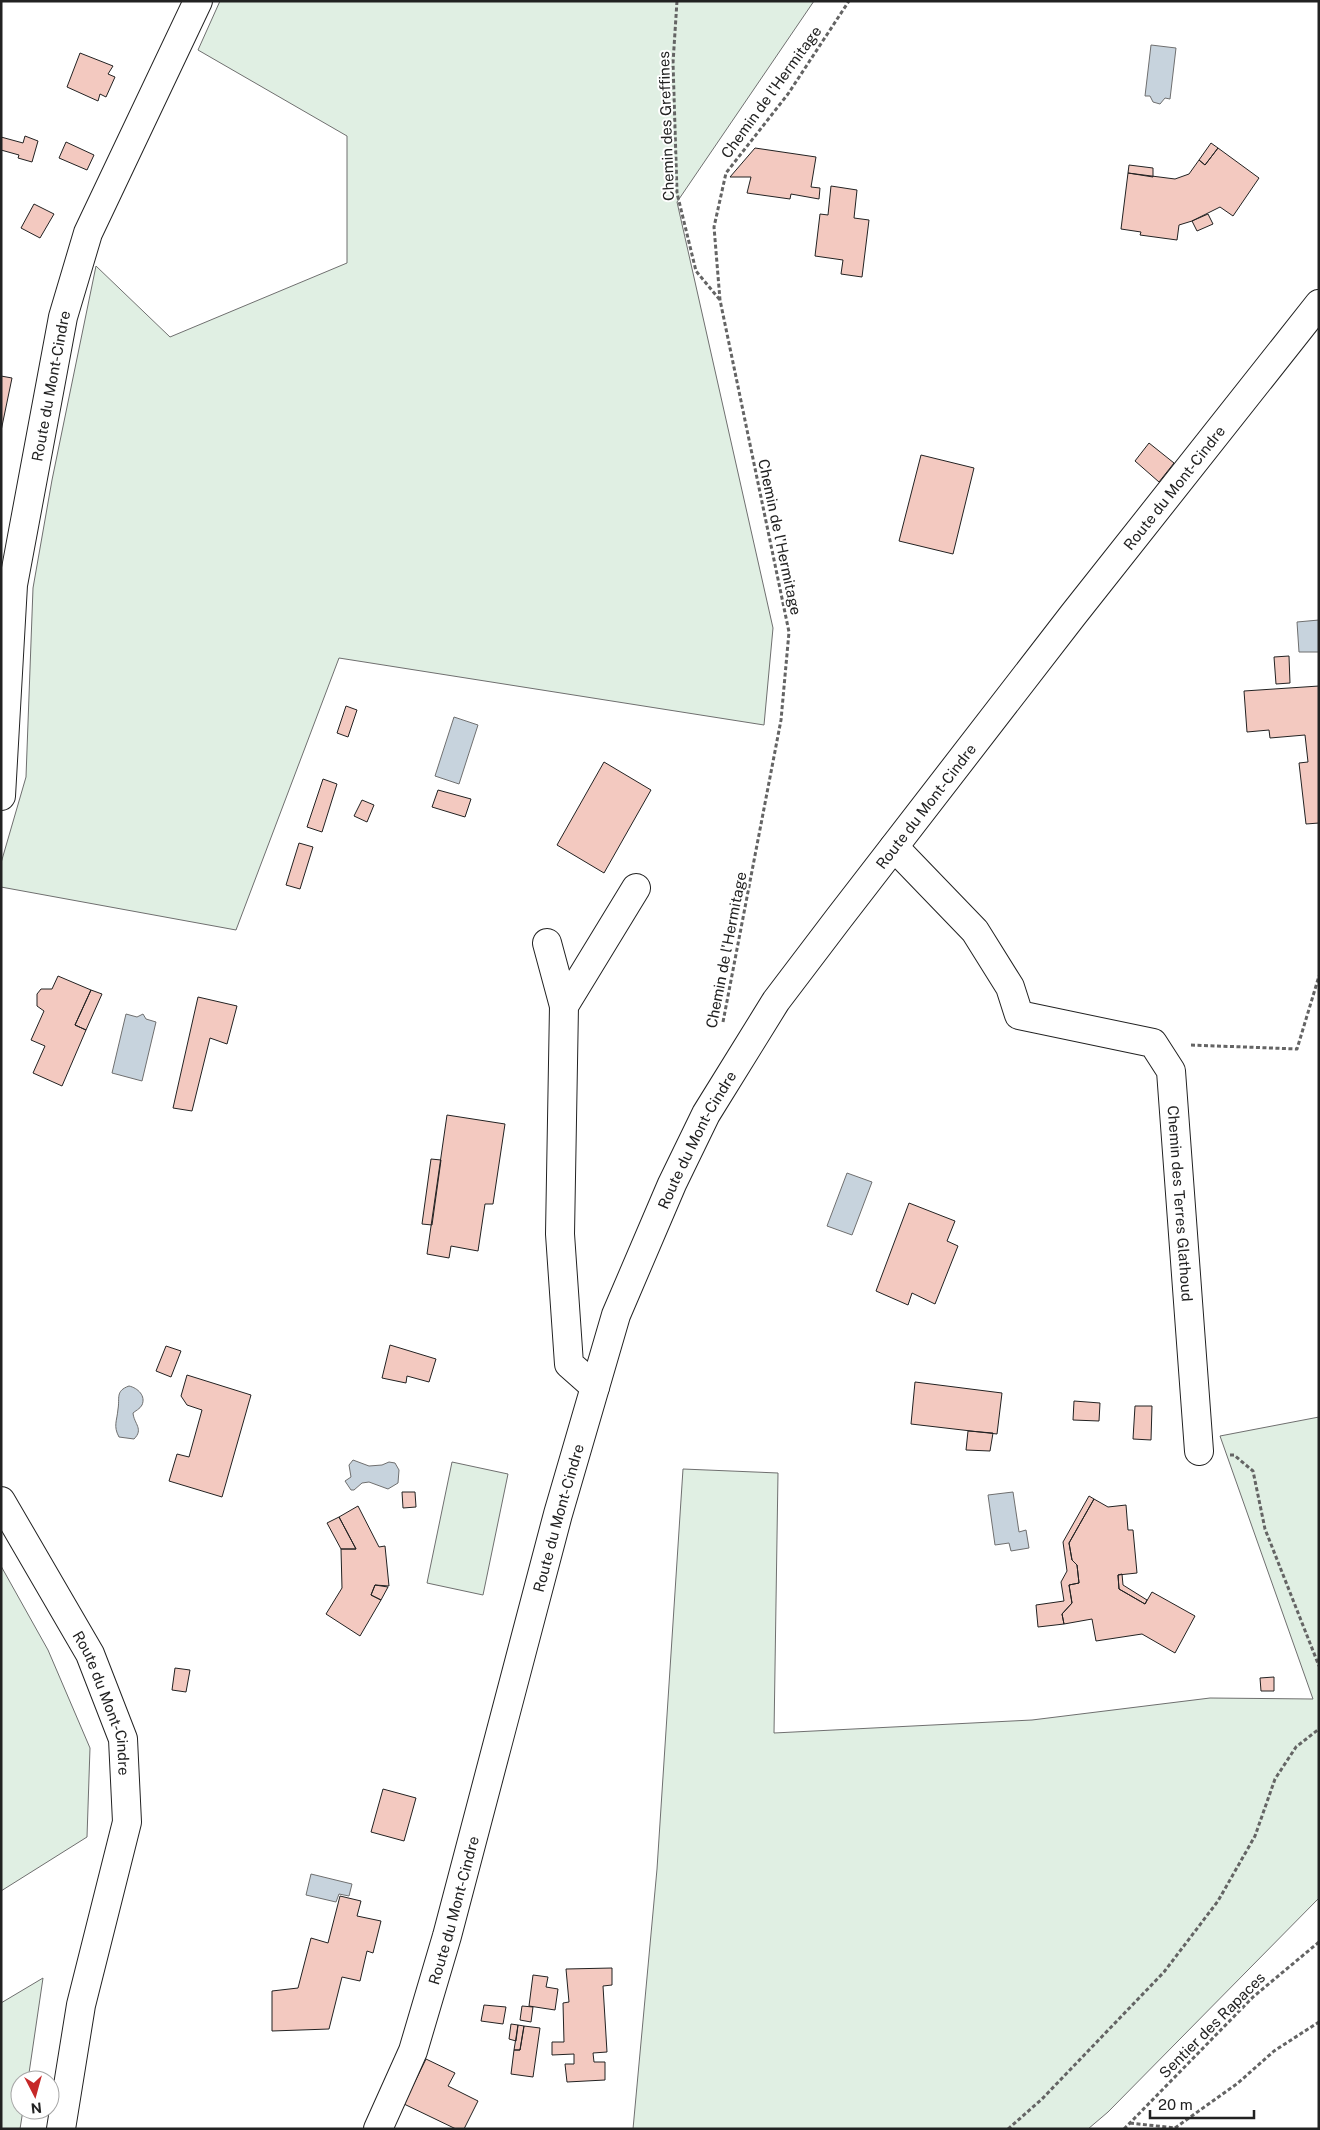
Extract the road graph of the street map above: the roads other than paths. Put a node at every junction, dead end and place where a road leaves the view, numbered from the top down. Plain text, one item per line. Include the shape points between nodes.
1 (198, 1) edge
2 (1319, 304) edge
3 (1, 796) edge
4 (894, 848) junction
5 (636, 888) dead end
6 (547, 943) dead end
7 (564, 1006) junction
8 (595, 1387) junction
9 (1199, 1451) road end
10 (1, 1501) edge
11 (61, 2129) edge
12 (378, 2129) edge

1 - 3 street, Route du Mont-Cindre via 88,233 63,317 13,585
2 - 4 street, Route du Mont-Cindre via 1079,607
4 - 8 street, Route du Mont-Cindre via 776,1001 706,1114 616,1315
4 - 9 street, Chemin des Terres Glathoud via 974,931 1010,987 1020,1014 1153,1043 1171,1071
5 - 7 street
6 - 7 street
7 - 8 street via 560,1234 568,1364
8 - 12 street, Route du Mont-Cindre via 419,2032
10 - 11 street, Route du Mont-Cindre via 90,1654 123,1739 126,1822 80,2005

